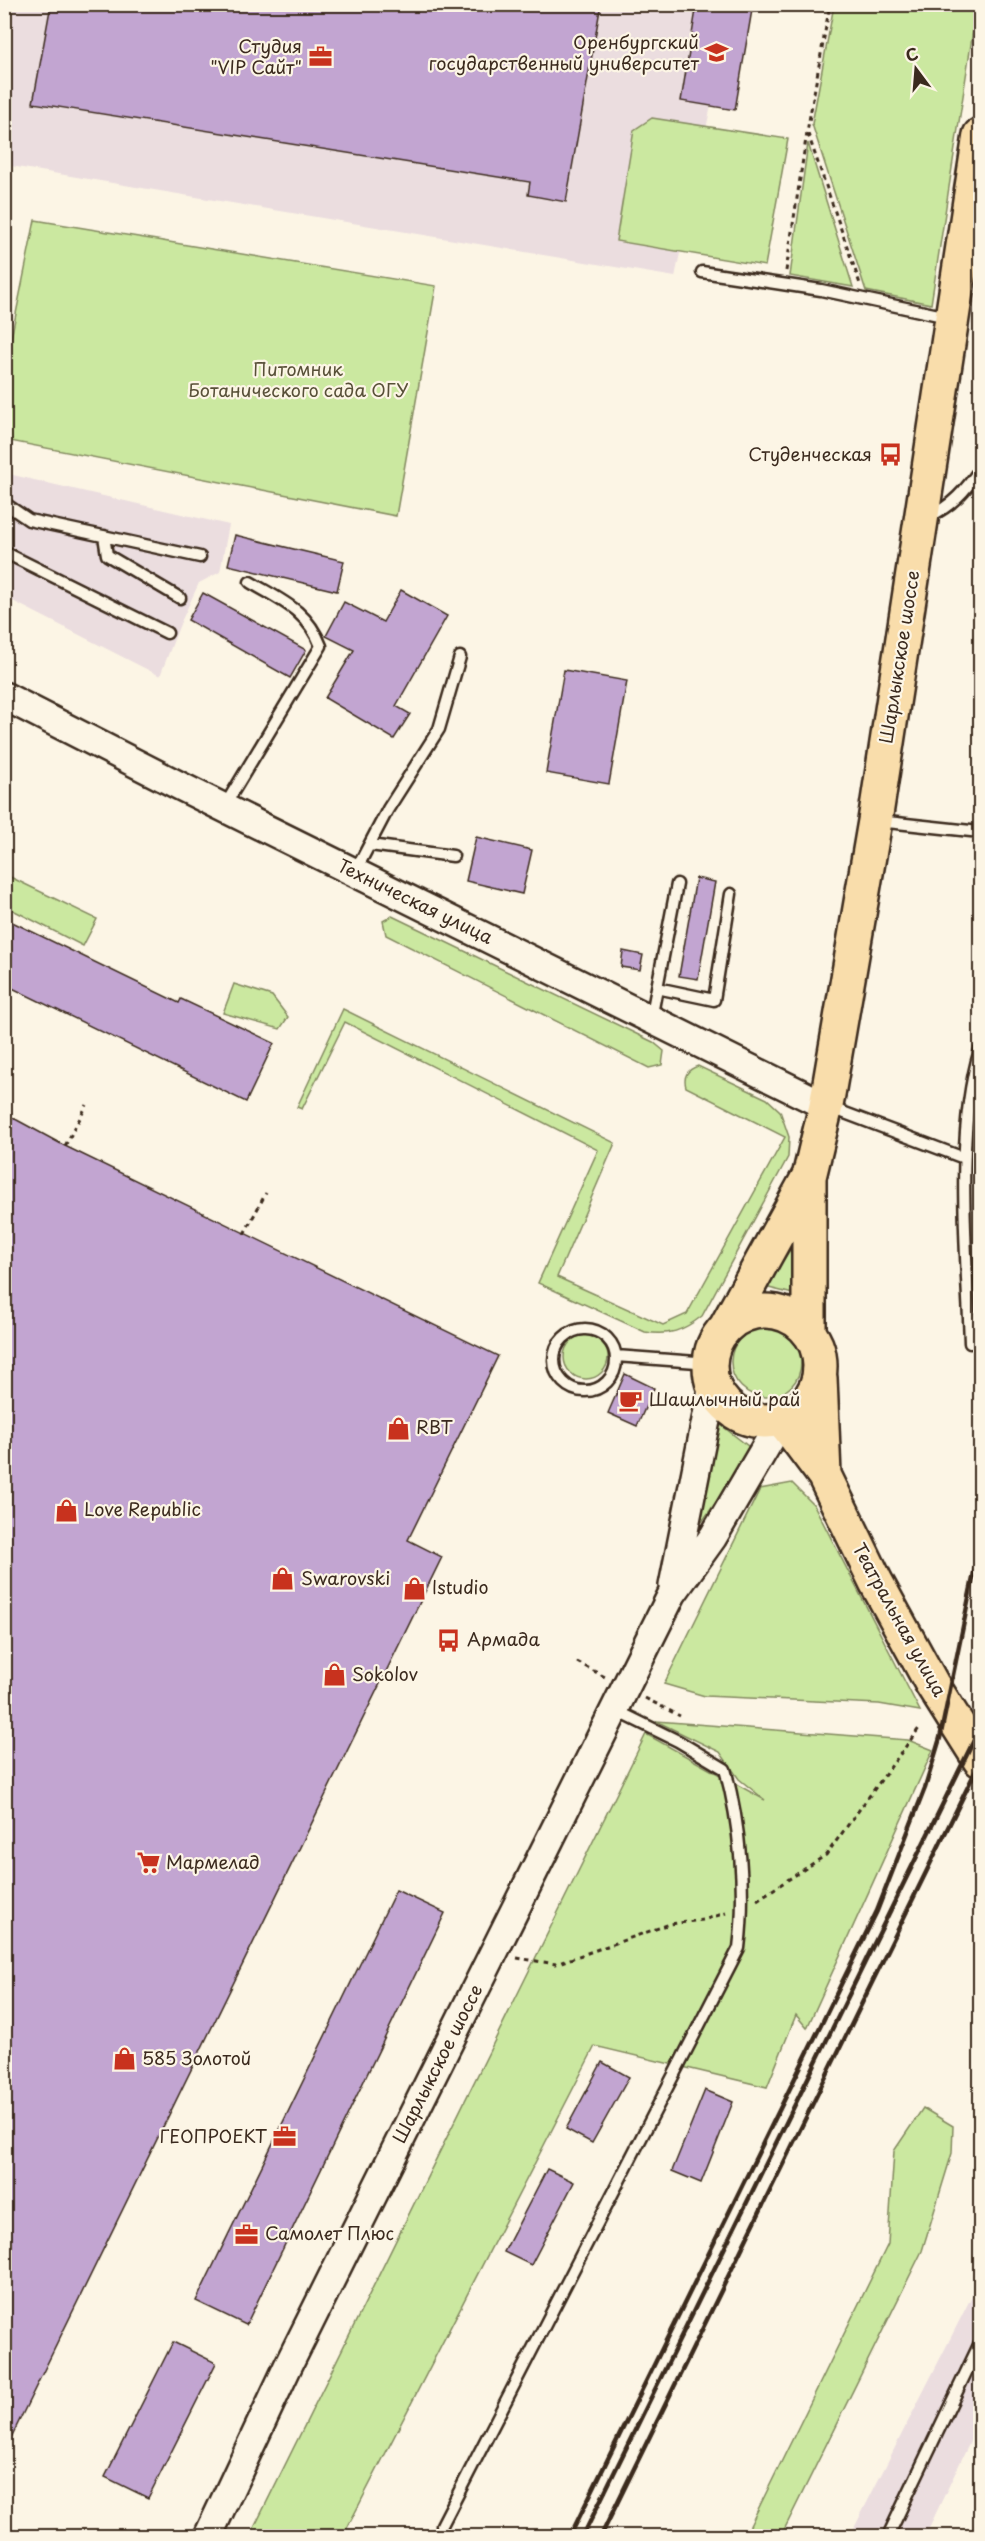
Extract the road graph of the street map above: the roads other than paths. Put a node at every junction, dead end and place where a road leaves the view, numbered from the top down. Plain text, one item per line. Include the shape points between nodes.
1 (981, 135) edge
2 (702, 272) dead end
3 (951, 317) junction
4 (981, 469) edge
5 (4, 503) edge
6 (920, 522) junction
7 (104, 536) junction
8 (4, 552) edge
9 (200, 557) dead end
10 (250, 582) dead end
11 (180, 598) dead end
12 (167, 633) dead end
13 (460, 657) dead end
14 (4, 696) edge
15 (224, 808) junction
16 (874, 820) junction
17 (981, 832) edge
18 (370, 845) junction
19 (453, 856) dead end
20 (355, 872) junction
21 (677, 884) dead end
22 (731, 894) dead end
23 (657, 988) junction
24 (651, 1019) junction
25 (981, 1050) edge
26 (826, 1106) junction
27 (964, 1158) junction
28 (809, 1177) junction
29 (726, 1327) junction
30 (809, 1331) junction
31 (970, 1343) dead end
32 (616, 1356) junction
33 (711, 1374) junction
34 (820, 1378) junction
35 (782, 1419) junction
36 (824, 1475) junction
37 (672, 1594) junction
38 (615, 1709) junction
39 (981, 1760) edge
40 (981, 2343) edge
41 (442, 2525) dead end
42 (208, 2536) edge
43 (888, 2536) edge

1 - 3 main road, Шарлыкское шоссе
2 - 3 lane
3 - 6 main road, Шарлыкское шоссе
4 - 6 lane via 966,491 947,508
5 - 7 lane via 29,520
6 - 16 main road, Шарлыкское шоссе
7 - 9 lane
7 - 11 lane via 107,555
8 - 12 lane
10 - 15 lane via 299,611 314,628 321,646
13 - 18 lane via 439,729
14 - 15 street, Техническая улица
15 - 20 street, Техническая улица
16 - 17 lane
16 - 26 main road, Шарлыкское шоссе
18 - 19 lane
18 - 20 lane
20 - 24 street, Техническая улица
21 - 23 lane
22 - 23 lane via 714,1000
23 - 24 lane
24 - 26 street, Техническая улица
25 - 27 lane
26 - 27 lane
26 - 28 main road, Шарлыкское шоссе
27 - 31 lane
28 - 29 main road, Шарлыкское шоссе
28 - 30 main road, Шарлыкское шоссе
29 - 30 main road via 743,1315 773,1311 793,1318
29 - 33 main road via 715,1343
30 - 34 main road via 820,1353
32 - 32 lane via 607,1337 587,1329 571,1332 559,1342 553,1358 557,1375 568,1387 585,1392 605,1385 615,1372
32 - 33 lane
33 - 35 main road via 719,1398 741,1416 754,1420
33 - 37 street, Шарлыкское шоссе
34 - 35 main road via 806,1404
34 - 36 main road, Театральная улица
35 - 36 main road, Театральная улица
35 - 37 street, Шарлыкское шоссе via 713,1537
36 - 39 main road, Театральная улица via 932,1684
37 - 38 street, Шарлыкское шоссе
38 - 41 lane via 725,1769 736,1809 740,1948
38 - 42 street, Шарлыкское шоссе via 288,2366
40 - 43 lane

